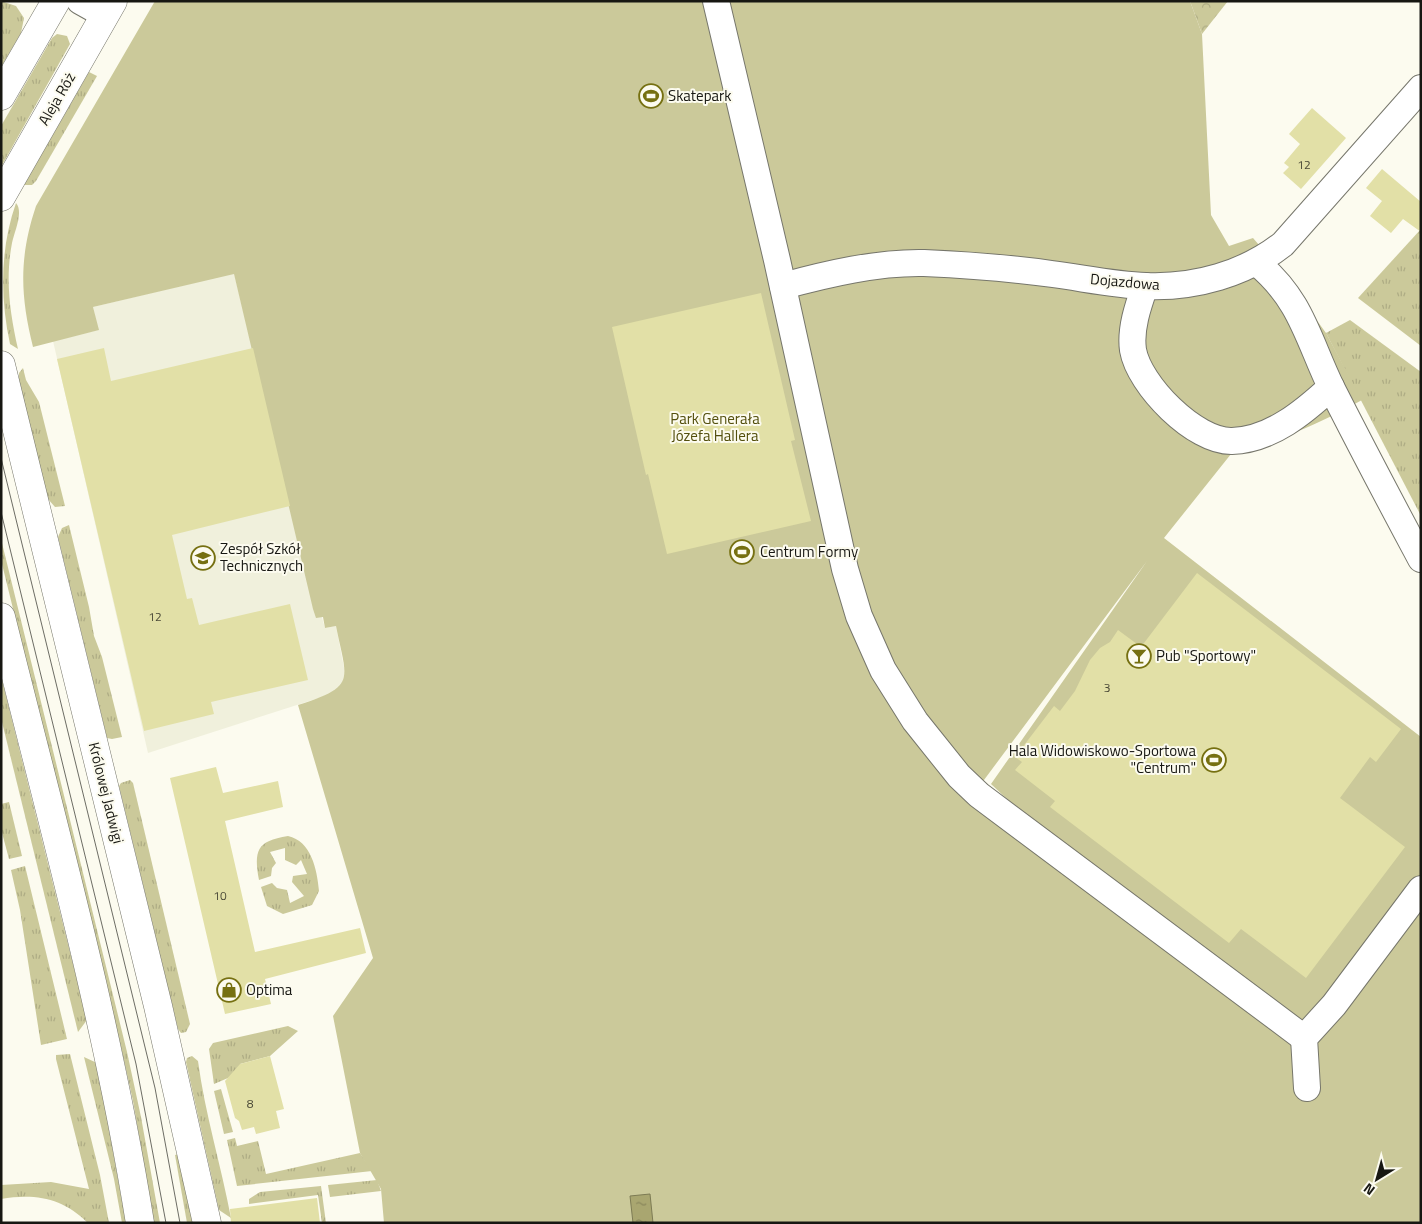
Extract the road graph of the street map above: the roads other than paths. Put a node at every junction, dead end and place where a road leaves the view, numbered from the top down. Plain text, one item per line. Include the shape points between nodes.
1 (56, 1) edge
2 (80, 1) edge
3 (716, 1) edge
4 (109, 8) edge
5 (1421, 88) edge
6 (1, 96) edge
7 (1, 197) edge
8 (1257, 263) junction
9 (1137, 285) junction
10 (783, 286) junction
11 (1, 365) edge
12 (1331, 387) junction
13 (1421, 559) edge
14 (1, 617) edge
15 (1421, 889) edge
16 (1304, 1038) junction
17 (1307, 1088) dead end
18 (140, 1223) edge
19 (207, 1223) edge

1 - 6 main road
2 - 4 street
3 - 10 street
4 - 7 main road, Aleja Róż
5 - 8 street, Dojazdowa via 1298,230
8 - 9 street, Dojazdowa via 1204,281
8 - 12 street via 1276,279 1293,303 1311,336
9 - 10 street, Dojazdowa via 921,263 872,268
9 - 12 street via 1135,357 1146,382 1194,427 1219,439 1250,438 1292,420
10 - 16 street via 856,607 883,670 915,721 959,776 997,810
11 - 19 main road, Królowej Jadwigi via 158,1006
12 - 13 street
14 - 18 main road via 110,1056
15 - 16 street via 1334,1005
16 - 17 street

